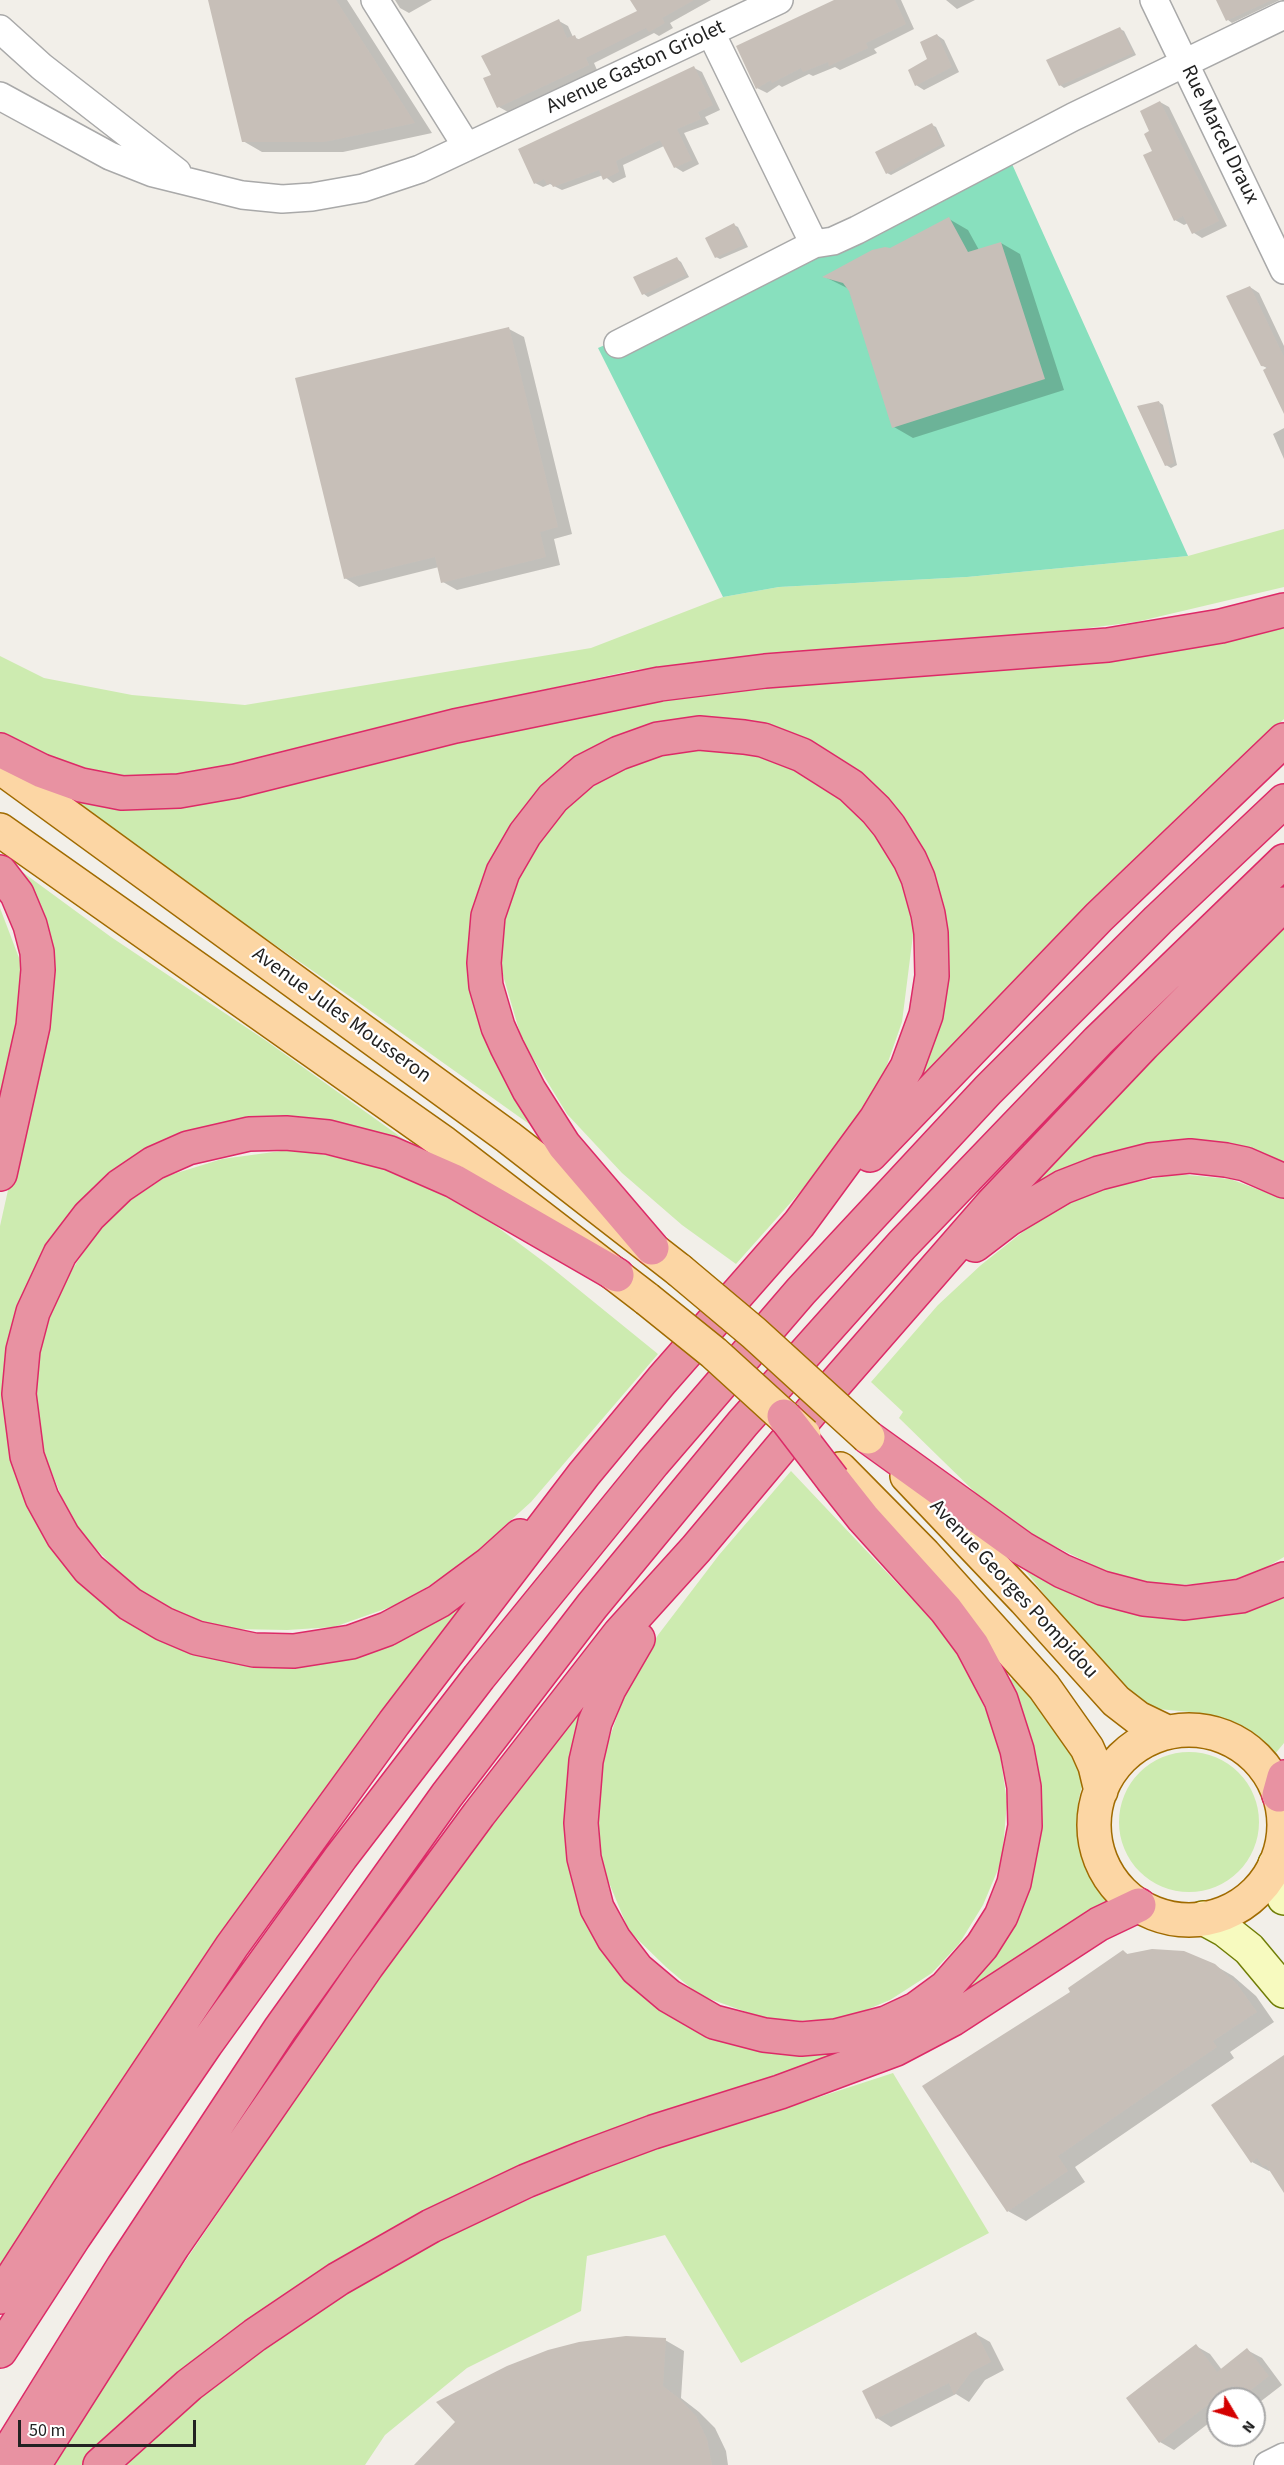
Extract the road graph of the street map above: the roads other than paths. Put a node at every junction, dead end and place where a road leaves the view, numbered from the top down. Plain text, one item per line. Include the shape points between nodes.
1 (375, 0) edge
2 (779, 0) edge
3 (1154, 0) edge
4 (1284, 15) edge
5 (0, 29) edge
6 (711, 33) junction
7 (1185, 63) junction
8 (0, 96) edge
9 (467, 147) junction
10 (192, 183) junction
11 (814, 244) junction
12 (1284, 270) edge
13 (618, 344) dead end
14 (1284, 610) edge
15 (1284, 740) edge
16 (0, 750) edge
17 (0, 767) edge
18 (1284, 801) edge
19 (0, 830) edge
20 (1284, 861) edge
21 (0, 872) edge
22 (1284, 904) edge
23 (0, 1174) edge
24 (1284, 1181) edge
25 (799, 1224) junction
26 (652, 1248) junction
27 (679, 1270) joint
28 (617, 1275) junction
29 (904, 1307) junction
30 (784, 1416) joint
31 (868, 1437) junction
32 (584, 1474) junction
33 (836, 1475) junction
34 (696, 1549) junction
35 (1284, 1578) edge
36 (1167, 1732) junction
37 (1282, 1786) edge
38 (1101, 1791) junction
39 (1275, 1864) junction
40 (1284, 1898) edge
41 (1139, 1905) junction
42 (1203, 1918) junction
43 (1280, 1985) edge
44 (0, 2297) edge
45 (0, 2351) edge
46 (1284, 2457) edge
47 (0, 2465) edge
48 (34, 2465) edge
49 (100, 2465) edge
50 (1268, 2465) edge

1 - 9 street
2 - 6 street, Avenue Gaston Griolet
3 - 7 street, Rue Marcel Draux
4 - 7 street
5 - 10 street via 42,67
6 - 9 street, Avenue Gaston Griolet
6 - 11 street
7 - 11 street via 857,230
7 - 12 street, Rue Marcel Draux
8 - 10 street, Avenue Gaston Griolet via 124,163
9 - 10 street, Avenue Gaston Griolet via 402,177 312,198 242,195
11 - 13 street
14 - 16 highway via 1221,626 1108,645 765,670 660,684 455,726 236,781 179,791 122,793 81,785
15 - 25 highway via 1099,917
17 - 26 main road, Avenue Jules Mousseron via 508,1137
18 - 45 highway via 988,1090 801,1291 653,1463 486,1668 341,1857 200,2053
19 - 28 main road, Avenue Jules Mousseron via 405,1114
20 - 47 highway via 1098,1041 902,1245 743,1423 592,1606 447,1795 274,2038 117,2277
21 - 23 highway via 17,894 30,925 38,970 33,1026
22 - 29 highway via 1035,1158
24 - 29 highway via 1245,1164 1190,1156 1150,1160 1099,1173 1046,1196 1009,1219
25 - 26 highway via 882,1110 915,1051 932,976 931,933 924,898 910,860 890,826 836,774 763,740 721,734 680,735 639,745 601,761 553,798 525,834 503,872 484,940 491,1006 518,1068 564,1145
25 - 32 highway
26 - 27 main road, Avenue Jules Mousseron
27 - 31 main road, Avenue Georges Pompidou, bridge
28 - 30 main road, Avenue Jules Mousseron, bridge
28 - 32 highway via 454,1181 390,1153 328,1137 249,1134 170,1155 139,1172 105,1200 74,1235 49,1275 23,1350 19,1394 23,1436 33,1477 63,1536 89,1569 130,1605 180,1631 225,1645 294,1651 351,1642 395,1625 473,1577
29 - 34 highway
30 - 33 highway, bridge
31 - 35 highway via 1022,1548 1102,1588 1143,1599 1185,1603 1241,1596
31 - 36 main road, Avenue Georges Pompidou via 1003,1576 1110,1696 1138,1718
32 - 44 highway via 297,1856 187,2013
33 - 34 highway via 863,1518 940,1603 972,1645 1008,1717 1024,1786 1023,1847 1001,1916 971,1961 946,1987 886,2023 836,2036 801,2039 746,2032 714,2022 676,2001 637,1968 614,1940 597,1908 584,1858 581,1823 592,1732 619,1669
33 - 38 main road, Avenue Georges Pompidou via 932,1563 1044,1687 1087,1748
34 - 48 highway via 572,1694 445,1858 173,2246
36 - 37 main road via 1202,1731 1235,1742
36 - 38 main road via 1127,1753
37 - 39 main road via 1284,1830
38 - 41 main road via 1095,1816 1098,1851 1113,1882
39 - 40 main road
39 - 42 main road via 1261,1886 1242,1903
41 - 42 main road via 1170,1917
41 - 49 highway via 1099,1924 953,2019 896,2049 592,2154 431,2226 328,2285 255,2335 167,2404
42 - 43 main road via 1237,1938
46 - 50 street

